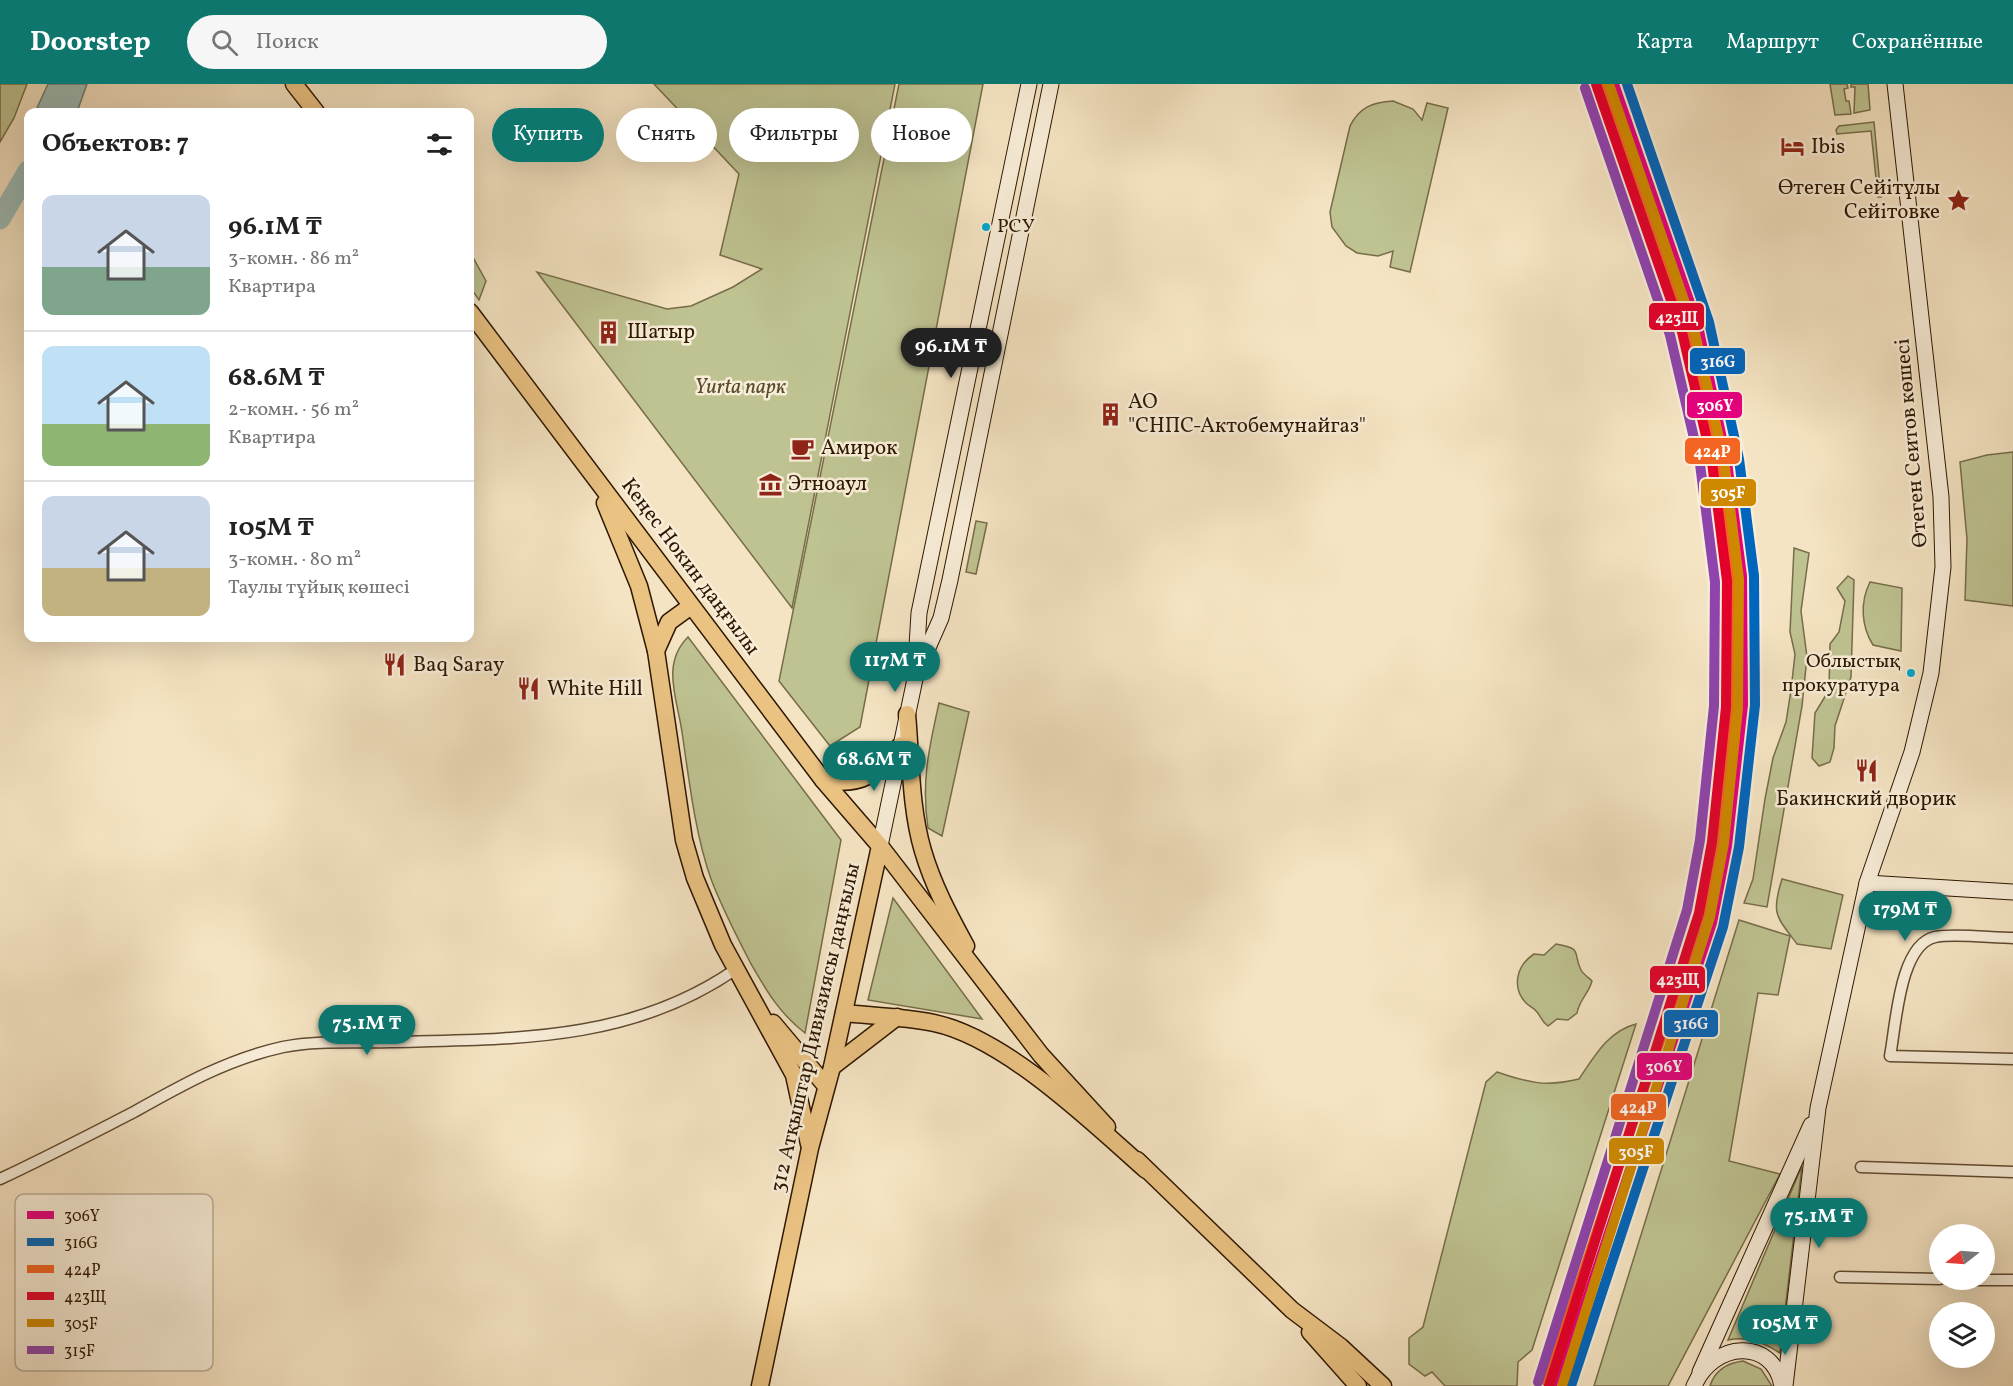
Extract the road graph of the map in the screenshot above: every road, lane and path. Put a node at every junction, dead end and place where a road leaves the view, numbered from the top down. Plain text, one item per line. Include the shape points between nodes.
1 (294, 84) edge
2 (1029, 84) edge
3 (1051, 84) edge
4 (1895, 84) edge
5 (313, 108) edge
6 (474, 317) edge
7 (971, 366) junction
8 (993, 371) junction
9 (591, 473) junction
10 (942, 502) junction
11 (965, 507) junction
12 (691, 606) junction
13 (656, 651) junction
14 (915, 679) junction
15 (907, 714) junction
16 (901, 745) junction
17 (823, 780) junction
18 (880, 846) junction
19 (1867, 884) junction
20 (2013, 892) edge
21 (2013, 938) edge
22 (736, 969) junction
23 (996, 999) junction
24 (759, 1008) junction
25 (844, 1013) junction
26 (897, 1017) junction
27 (2013, 1059) edge
28 (832, 1067) junction
29 (826, 1086) junction
30 (1818, 1108) junction
31 (810, 1148) junction
32 (1861, 1167) dead end
33 (1146, 1170) junction
34 (2013, 1172) edge
35 (0, 1179) edge
36 (1840, 1277) dead end
37 (1929, 1279) edge
38 (1995, 1280) edge
39 (2013, 1280) edge
40 (1292, 1310) junction
41 (1697, 1379) edge
42 (760, 1386) edge
43 (1358, 1386) edge
44 (1383, 1386) edge
45 (1784, 1386) edge

1 - 5 main road
2 - 7 main road, 312 Атқыштар Дивизиясы даңғылы
3 - 8 main road, 312 Атқыштар Дивизиясы даңғылы
4 - 19 main road, Өтеген Сеитов көшесі via 1941,497 1943,567 1931,673 1912,752
6 - 9 main road, Кеңес Нокин даңғылы
7 - 8 main road
7 - 10 main road, 312 Атқыштар Дивизиясы даңғылы
8 - 11 main road, 312 Атқыштар Дивизиясы даңғылы
9 - 12 main road, Кеңес Нокин даңғылы
9 - 13 main road via 639,586
10 - 11 main road
10 - 14 main road, 312 Атқыштар Дивизиясы даңғылы via 919,612
11 - 14 main road, 312 Атқыштар Дивизиясы даңғылы via 941,618
12 - 13 main road via 669,622
12 - 17 main road, Кеңес Нокин даңғылы
13 - 22 main road via 684,840 699,891
14 - 15 main road, 312 Атқыштар Дивизиясы даңғылы
15 - 16 main road, 312 Атқыштар Дивизиясы даңғылы
15 - 23 main road via 914,805 922,848 937,892
16 - 17 main road via 867,778 854,782
16 - 18 main road, 312 Атқыштар Дивизиясы даңғылы
17 - 18 main road, Кеңес Нокин даңғылы
18 - 23 main road, Кеңес Нокин даңғылы
18 - 25 main road, 312 Атқыштар Дивизиясы даңғылы
19 - 20 main road
19 - 30 main road, Өтеген Сеитов көшесі
21 - 27 street via 1936,937 1919,945 1904,974 1890,1056
22 - 24 main road
22 - 35 street via 708,988 650,1015 593,1028 469,1040 302,1044 233,1061 204,1072
23 - 33 main road via 1041,1055
24 - 29 main road
24 - 31 main road via 795,1076
25 - 26 main road
25 - 28 main road, 312 Атқыштар Дивизиясы даңғылы
26 - 28 main road
26 - 33 main road via 935,1023 975,1037 1020,1066
28 - 29 main road, 312 Атқыштар Дивизиясы даңғылы
29 - 31 main road, 312 Атқыштар Дивизиясы даңғылы
30 - 41 main road
30 - 45 main road
31 - 42 main road, 312 Атқыштар Дивизиясы даңғылы
32 - 34 street
33 - 40 main road
36 - 37 street
38 - 39 street
40 - 43 main road
40 - 44 main road via 1341,1347
41 - 45 main road via 1710,1360 1724,1353 1746,1351 1766,1359

